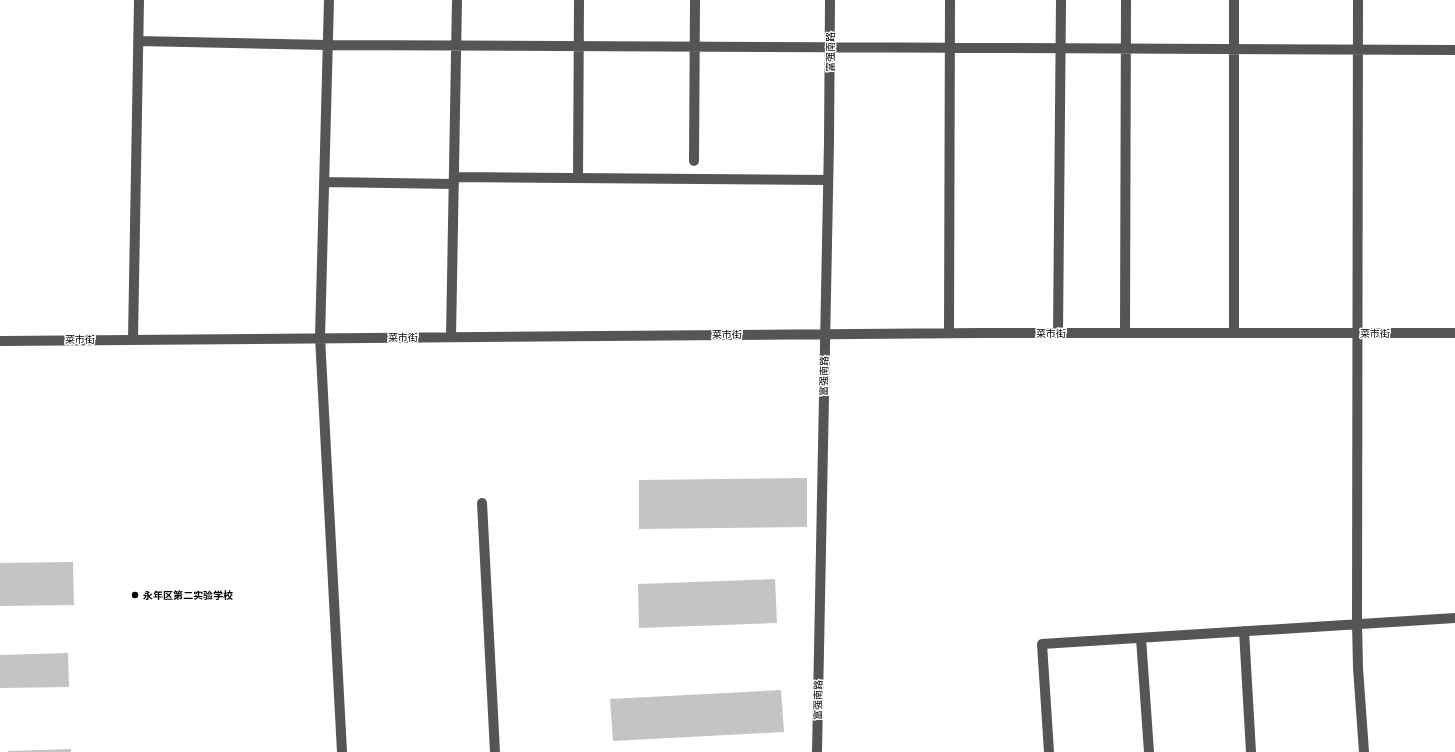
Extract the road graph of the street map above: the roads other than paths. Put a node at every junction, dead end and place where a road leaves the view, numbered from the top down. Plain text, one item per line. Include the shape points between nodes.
1 (139, 0) edge
2 (329, 0) edge
3 (457, 0) edge
4 (579, 0) edge
5 (695, 0) edge
6 (830, 0) edge
7 (950, 0) edge
8 (1061, 0) edge
9 (1126, 0) edge
10 (1234, 0) edge
11 (1358, 0) edge
12 (138, 40) junction
13 (327, 45) junction
14 (456, 45) junction
15 (579, 46) junction
16 (695, 46) junction
17 (830, 47) junction
18 (950, 47) junction
19 (1060, 48) junction
20 (1126, 48) junction
21 (1234, 48) junction
22 (1358, 49) junction
23 (1455, 50) edge
24 (694, 161) dead end
25 (578, 178) junction
26 (828, 180) junction
27 (454, 181) junction
28 (324, 182) junction
29 (949, 333) junction
30 (1058, 333) junction
31 (1124, 333) junction
32 (1234, 333) junction
33 (1358, 333) junction
34 (1455, 333) edge
35 (825, 334) junction
36 (451, 336) junction
37 (320, 338) junction
38 (133, 339) junction
39 (0, 340) edge
40 (482, 503) dead end
41 (1455, 618) edge
42 (1357, 624) junction
43 (1244, 631) junction
44 (1141, 638) junction
45 (342, 752) edge
46 (496, 752) edge
47 (817, 752) edge
48 (1049, 752) edge
49 (1149, 752) edge
50 (1251, 752) edge
51 (1364, 752) edge

1 - 12 street
2 - 13 street
3 - 14 street
4 - 15 street
5 - 16 street
6 - 17 street, 富强南路
7 - 18 street
8 - 19 street
9 - 20 street
10 - 21 street
11 - 22 street
12 - 13 street
12 - 38 street
13 - 14 street
13 - 28 street
14 - 15 street
14 - 27 street
15 - 16 street
15 - 25 street
16 - 17 street
16 - 24 street
17 - 18 street
17 - 26 street, 富强南路
18 - 19 street
18 - 29 street
19 - 20 street
19 - 30 street
20 - 21 street
20 - 31 street
21 - 22 street
21 - 32 street
22 - 23 street
22 - 33 street
25 - 26 street
25 - 27 street
26 - 35 street, 富强南路
27 - 28 street
27 - 36 street
28 - 37 street
29 - 30 street, 菜市街
29 - 35 street, 菜市街
30 - 31 street, 菜市街
31 - 32 street, 菜市街
32 - 33 street, 菜市街
33 - 34 street, 菜市街
33 - 42 street
35 - 36 street, 菜市街
35 - 47 street, 富强南路
36 - 37 street, 菜市街
37 - 38 street, 菜市街
37 - 45 street
38 - 39 street, 菜市街
40 - 46 street
41 - 42 street
42 - 43 street
42 - 51 street
43 - 44 street
43 - 50 street
44 - 48 street via 1042,644
44 - 49 street

